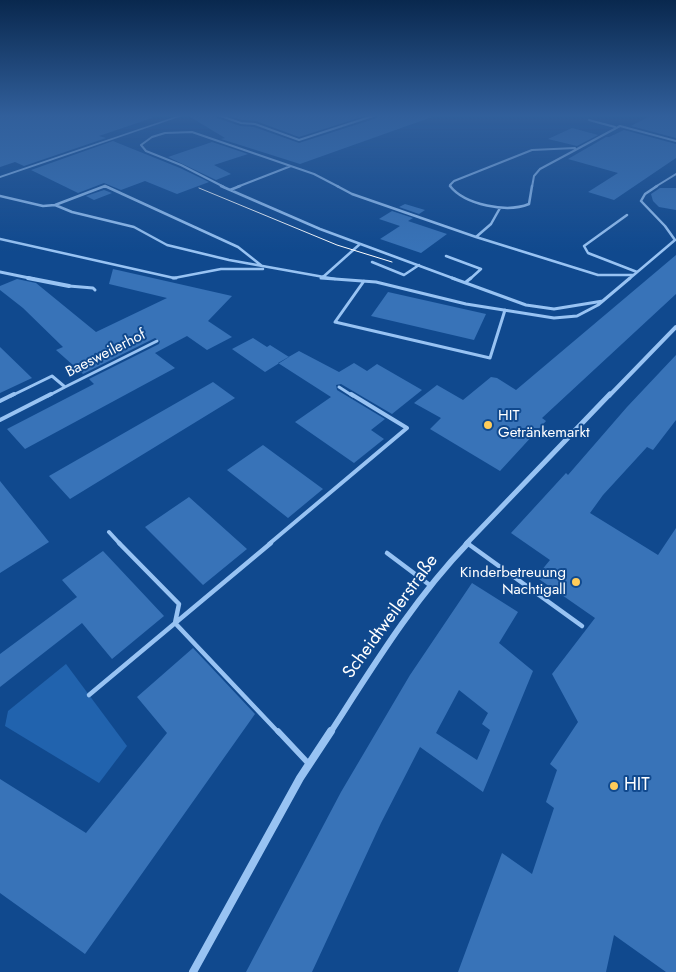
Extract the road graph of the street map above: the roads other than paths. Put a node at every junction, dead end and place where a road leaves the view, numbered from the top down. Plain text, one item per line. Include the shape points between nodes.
1 (49, 160) edge
2 (169, 160) edge
3 (277, 160) edge
4 (506, 160) edge
5 (555, 160) edge
6 (291, 165) junction
7 (676, 174) edge
8 (0, 177) edge
9 (230, 190) junction
10 (0, 196) edge
11 (54, 205) junction
12 (500, 208) junction
13 (627, 215) dead end
14 (476, 237) junction
15 (0, 238) edge
16 (360, 244) junction
17 (446, 256) dead end
18 (372, 262) dead end
19 (419, 266) junction
20 (264, 267) junction
21 (273, 268) junction
22 (0, 272) edge
23 (637, 272) junction
24 (633, 275) junction
25 (323, 278) junction
26 (364, 281) junction
27 (466, 282) junction
28 (69, 286) joint
29 (95, 290) dead end
30 (603, 301) junction
31 (505, 310) junction
32 (676, 327) edge
33 (156, 341) dead end
34 (490, 358) joint
35 (65, 387) junction
36 (339, 387) dead end
37 (0, 402) edge
38 (0, 420) edge
39 (109, 532) dead end
40 (467, 543) junction
41 (387, 553) dead end
42 (431, 586) junction
43 (175, 622) junction
44 (582, 626) dead end
45 (89, 695) dead end
46 (309, 764) junction
47 (193, 972) edge

1 - 8 street
2 - 9 lane
3 - 6 lane
4 - 12 lane via 450,185 454,191
5 - 12 lane via 536,172 529,204 516,209
6 - 9 lane
6 - 14 lane via 352,194
7 - 23 lane via 645,194 642,201 675,240
9 - 16 lane
10 - 11 lane via 43,206
11 - 20 lane via 134,227 167,245
11 - 20 lane via 105,186 238,247
12 - 14 lane via 491,224
13 - 23 lane via 584,246 588,253
14 - 24 lane via 598,275
15 - 21 lane via 174,278 220,269
16 - 19 lane
16 - 25 lane
17 - 27 lane via 480,269
18 - 19 lane via 404,275
19 - 27 lane
20 - 21 lane
21 - 25 lane
22 - 28 street
23 - 24 lane
24 - 30 lane
25 - 26 lane
26 - 31 lane
26 - 34 lane via 335,322
27 - 30 lane via 526,305 554,308
28 - 29 lane
30 - 31 lane via 577,316 554,318
31 - 34 lane
32 - 40 street, Scheidtweilerstraße
33 - 35 lane, Baesweilerhof
35 - 37 lane, Baesweilerhof via 52,376
35 - 38 lane, Baesweilerhof
36 - 43 lane via 406,428
39 - 43 lane via 179,604
40 - 42 street, Scheidtweilerstraße
40 - 44 lane
41 - 42 lane
42 - 46 street, Scheidtweilerstraße via 382,653
43 - 45 lane
43 - 46 lane
46 - 47 street, Scheidtweilerstraße

